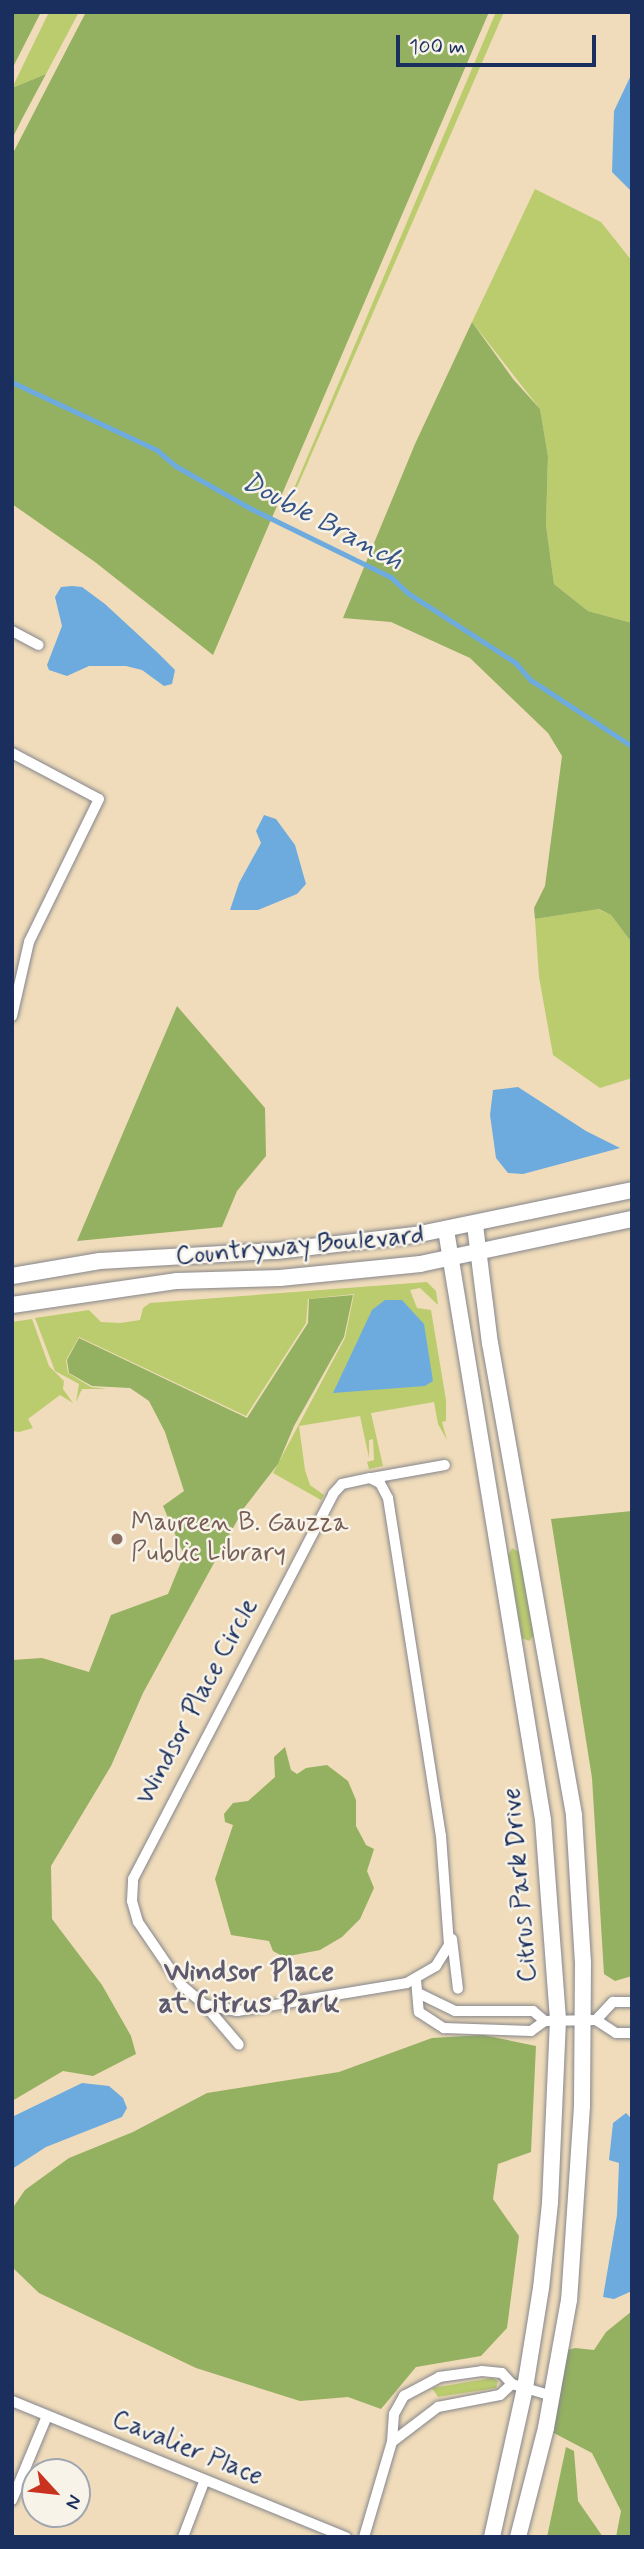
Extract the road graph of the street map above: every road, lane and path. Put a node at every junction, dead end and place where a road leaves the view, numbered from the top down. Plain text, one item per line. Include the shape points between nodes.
1 (12, 631) edge
2 (38, 645) dead end
3 (12, 753) edge
4 (12, 1016) edge
5 (632, 1190) edge
6 (632, 1219) edge
7 (475, 1225) junction
8 (446, 1230) junction
9 (479, 1252) junction
10 (451, 1256) junction
11 (118, 1259) junction
12 (12, 1276) edge
13 (120, 1288) junction
14 (12, 1304) edge
15 (445, 1465) dead end
16 (370, 1478) junction
17 (451, 1934) junction
18 (436, 1966) junction
19 (456, 1970) junction
20 (416, 1980) junction
21 (458, 1989) dead end
22 (420, 1994) junction
23 (632, 2002) edge
24 (205, 2005) junction
25 (237, 2011) junction
26 (589, 2020) junction
27 (551, 2021) junction
28 (228, 2033) junction
29 (632, 2033) edge
30 (239, 2045) dead end
31 (519, 2386) junction
32 (552, 2396) junction
33 (12, 2401) edge
34 (47, 2416) junction
35 (393, 2442) junction
36 (204, 2482) junction
37 (12, 2500) edge
38 (183, 2537) edge
39 (346, 2537) edge
40 (364, 2537) edge
41 (492, 2537) edge
42 (518, 2537) edge

1 - 2 street
3 - 4 street via 99,799 29,942
5 - 7 street, Countryway Boulevard
6 - 9 street, Countryway Boulevard
7 - 8 street, Countryway Boulevard
7 - 9 street, Citrus Park Drive
8 - 10 street, Citrus Park Drive
8 - 11 street, Countryway Boulevard via 276,1251
9 - 10 street, Countryway Boulevard
9 - 26 street, Citrus Park Drive via 515,1490 574,1816
10 - 13 street, Countryway Boulevard via 335,1274
10 - 27 street, Citrus Park Drive via 543,1820
11 - 12 street, Countryway Boulevard
11 - 13 street
13 - 14 street, Countryway Boulevard
15 - 16 street, Windsor Place Circle
16 - 17 street via 380,1483 388,1498 441,1836
16 - 24 street, Windsor Place Circle via 342,1484 333,1494 133,1879 132,1901 138,1922 181,1985
17 - 18 street
17 - 19 street
18 - 19 street via 449,1962
18 - 20 street
19 - 21 street
20 - 22 street
20 - 25 street
22 - 27 street via 455,2011 533,2011
22 - 27 street via 419,2012 444,2028 531,2031
23 - 26 street via 613,2002
24 - 25 street
24 - 28 street, Windsor Place Circle
25 - 28 street
26 - 27 street
26 - 29 street via 616,2033
26 - 32 street, Citrus Park Drive via 569,2300
27 - 31 street, Citrus Park Drive via 550,2203
28 - 30 street, Windsor Place Circle
31 - 32 street
31 - 35 street via 500,2395 438,2407
31 - 35 street via 502,2373 482,2371 424,2384 404,2396 394,2414
31 - 41 street, Citrus Park Drive
32 - 42 street, Citrus Park Drive
33 - 34 street, Cavalier Place
34 - 36 street, Cavalier Place
34 - 37 street
35 - 40 street
36 - 38 street
36 - 39 street, Cavalier Place

